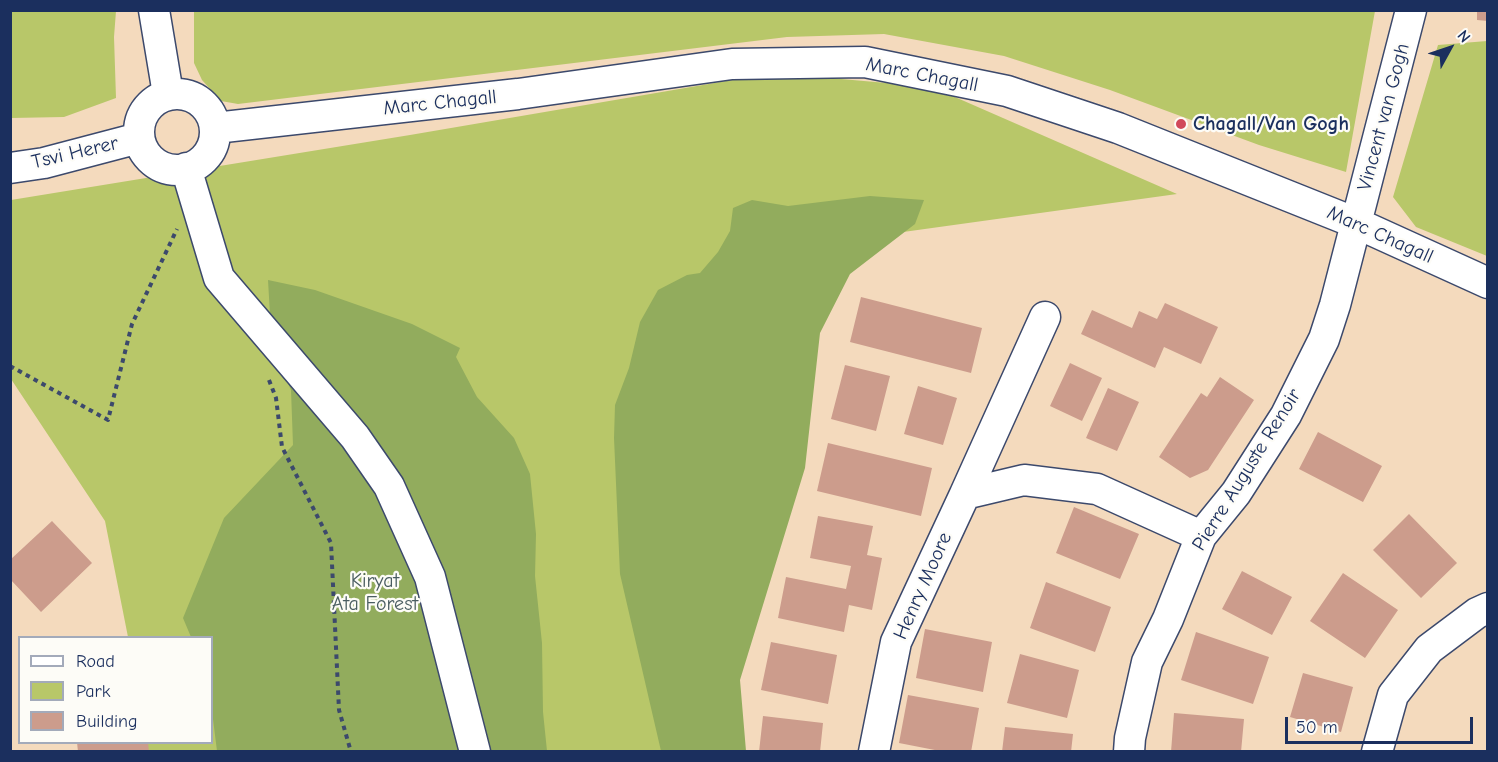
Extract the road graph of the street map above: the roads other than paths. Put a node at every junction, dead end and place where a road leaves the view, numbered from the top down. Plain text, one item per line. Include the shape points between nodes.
1 (154, 10) edge
2 (1411, 10) edge
3 (168, 94) junction
4 (215, 128) junction
5 (139, 138) junction
6 (10, 168) edge
7 (190, 181) junction
8 (1356, 223) junction
9 (1488, 283) edge
10 (1045, 317) dead end
11 (965, 494) junction
12 (1201, 536) junction
13 (1488, 608) edge
14 (475, 752) edge
15 (874, 752) edge
16 (1129, 752) edge
17 (1377, 752) edge

1 - 3 street
2 - 8 street, Vincent van Gogh
3 - 4 street via 199,101
3 - 5 street via 148,106 139,126
4 - 7 street via 211,149 196,165
4 - 8 street, Marc Chagall via 518,94 732,64 865,62 1007,92 1118,128
5 - 6 street, Tsvi Herer
5 - 7 street via 151,159
7 - 14 street via 219,278 354,437 389,486 430,577
8 - 9 street, Marc Chagall
8 - 12 street, Pierre Auguste Renoir via 1324,339 1286,415 1236,493
10 - 11 street, Henry Moore
11 - 12 street via 1024,480 1097,489
11 - 15 street, Henry Moore via 896,642
12 - 16 street, Pierre Auguste Renoir via 1148,662
13 - 17 street via 1429,649 1393,695

